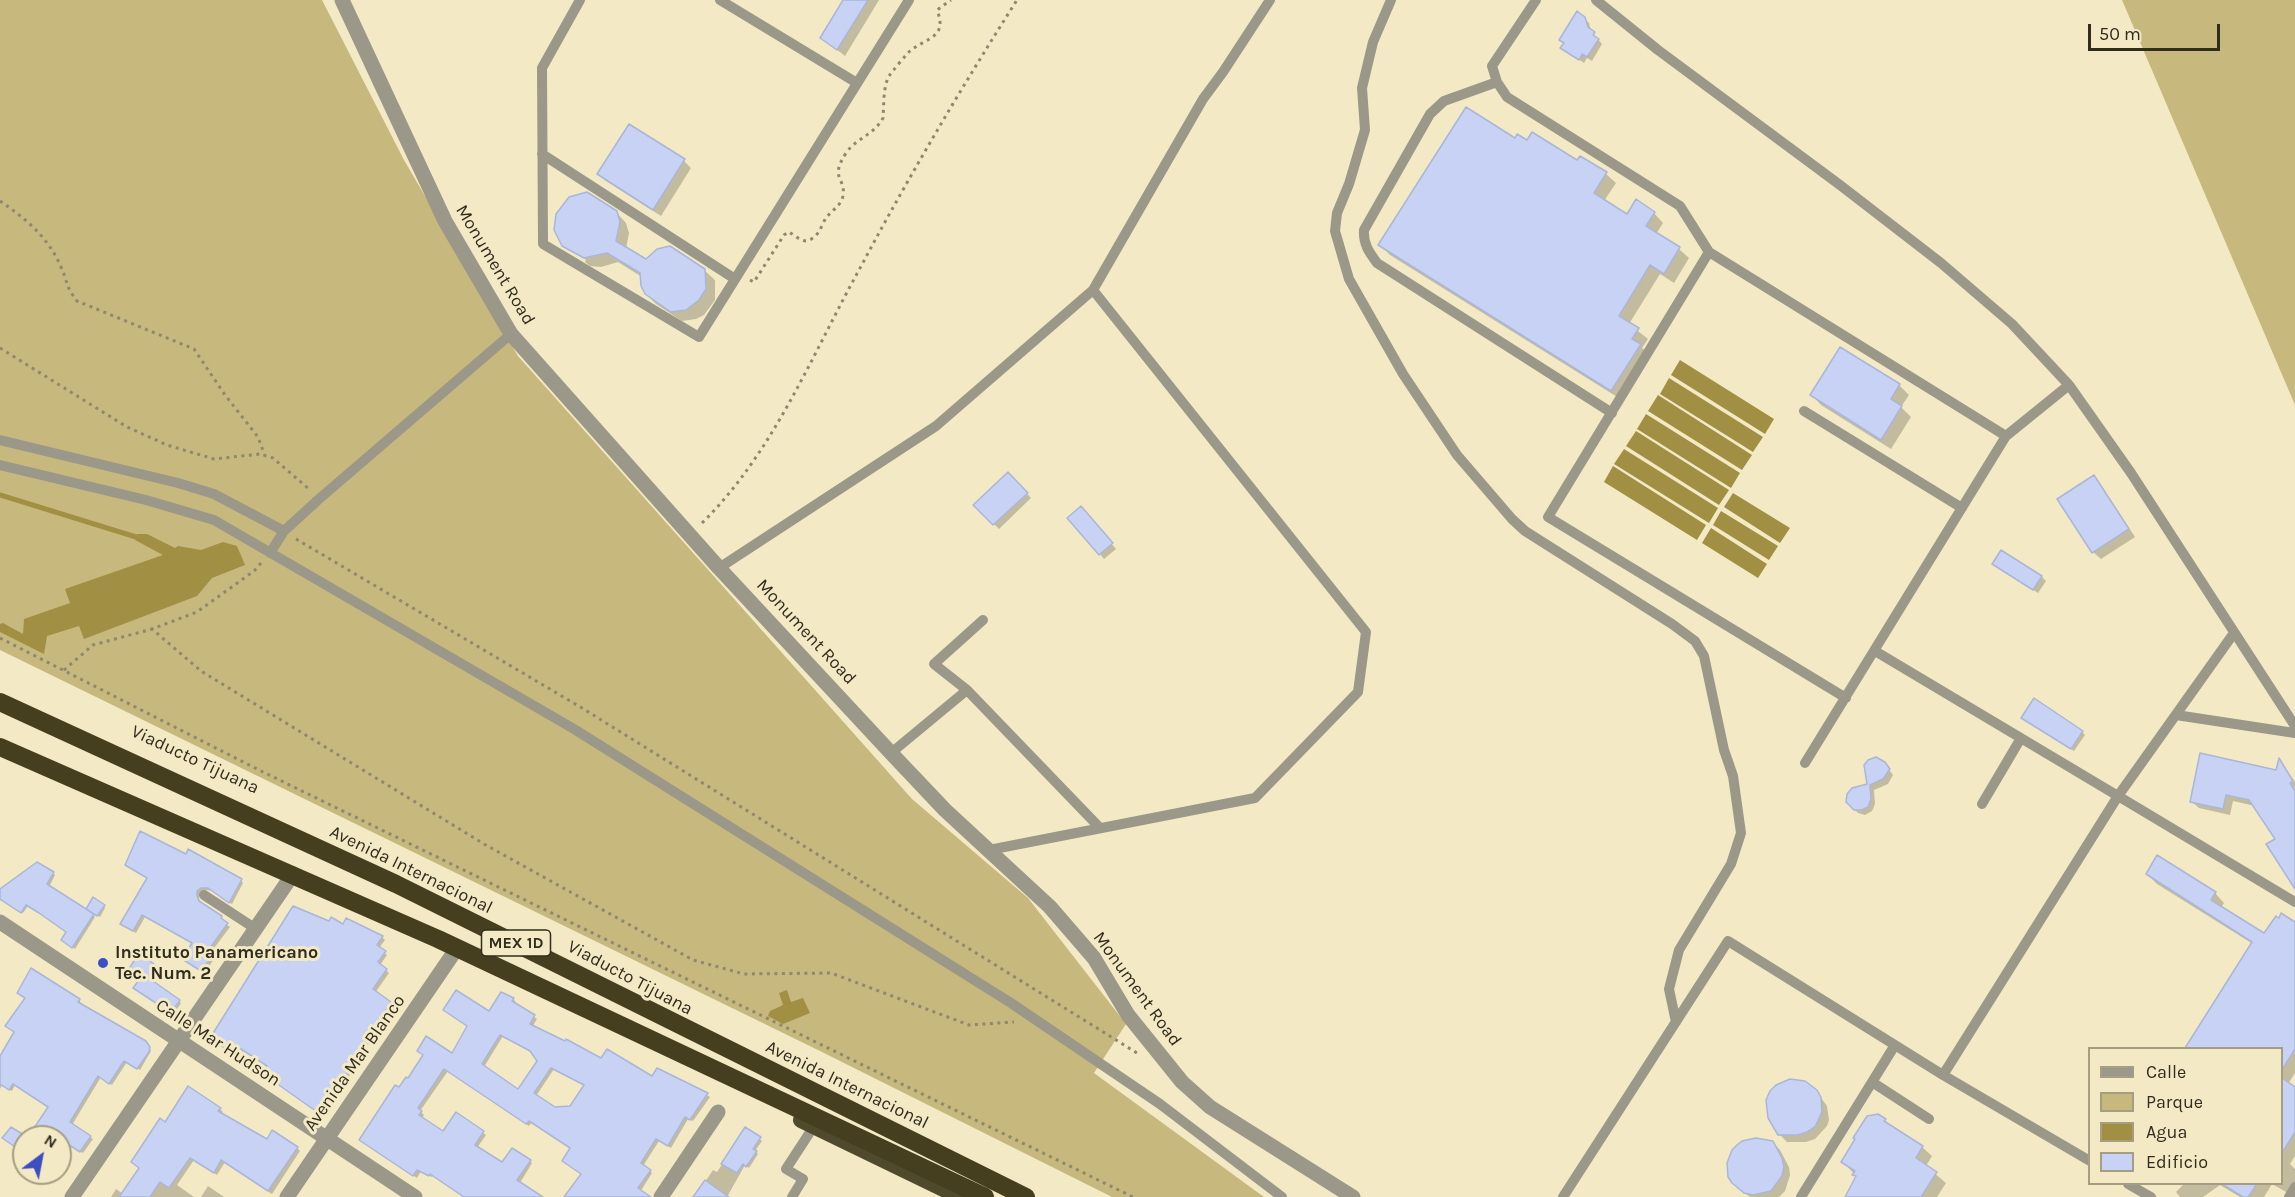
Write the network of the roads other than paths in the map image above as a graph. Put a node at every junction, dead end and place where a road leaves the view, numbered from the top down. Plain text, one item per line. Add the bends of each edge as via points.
1 (342, 0) edge
2 (580, 0) edge
3 (720, 0) edge
4 (909, 0) edge
5 (1270, 0) edge
6 (1391, 0) edge
7 (1536, 0) edge
8 (1596, 0) edge
9 (1497, 82) junction
10 (857, 83) junction
11 (542, 154) junction
12 (1709, 252) junction
13 (737, 276) junction
14 (1094, 290) junction
15 (511, 334) junction
16 (2068, 385) junction
17 (1804, 411) dead end
18 (1611, 413) junction
19 (2006, 436) junction
20 (0, 440) edge
21 (0, 465) edge
22 (1962, 508) junction
23 (284, 531) junction
24 (270, 553) junction
25 (719, 568) junction
26 (983, 620) dead end
27 (2234, 633) junction
28 (1875, 651) junction
29 (967, 690) junction
30 (0, 694) edge
31 (1846, 698) junction
32 (0, 702) edge
33 (2176, 715) junction
34 (2295, 726) edge
35 (2295, 733) edge
36 (2021, 738) junction
37 (0, 742) edge
38 (0, 747) edge
39 (891, 753) junction
40 (1805, 763) dead end
41 (2118, 796) junction
42 (1982, 804) dead end
43 (1100, 828) junction
44 (988, 850) junction
45 (293, 874) junction
46 (204, 895) dead end
47 (2295, 902) edge
48 (0, 922) edge
49 (256, 929) junction
50 (455, 951) junction
51 (1676, 1022) junction
52 (180, 1041) junction
53 (1895, 1045) junction
54 (1943, 1075) junction
55 (1872, 1082) junction
56 (718, 1112) dead end
57 (1929, 1119) dead end
58 (814, 1126) junction
59 (326, 1138) junction
60 (2088, 1160) edge
61 (2130, 1185) edge
62 (2295, 1187) edge
63 (72, 1197) edge
64 (286, 1197) edge
65 (415, 1197) edge
66 (661, 1197) edge
67 (792, 1197) edge
68 (960, 1197) edge
69 (985, 1197) edge
70 (1010, 1197) edge
71 (1026, 1197) edge
72 (1282, 1197) edge
73 (1353, 1197) edge
74 (1563, 1197) edge
75 (1801, 1197) edge
76 (2151, 1197) edge
77 (2289, 1197) edge

1 - 15 street, Monument Road via 445,221
2 - 11 lane via 542,68
3 - 10 lane
4 - 10 lane
5 - 14 lane via 1203,99
6 - 51 lane via 1372,42 1362,87 1365,130 1337,213 1335,231 1349,279 1403,374 1457,455 1512,519 1672,624 1695,641 1704,656 1733,776 1742,833 1731,864 1679,950 1669,989
7 - 9 lane via 1492,66
8 - 16 lane via 1941,263 2012,324
9 - 12 lane via 1507,97 1680,206
9 - 18 lane via 1444,101 1430,114 1364,230 1363,240 1377,263
10 - 13 lane
11 - 13 lane
11 - 13 lane via 543,244 699,337
12 - 18 lane
12 - 19 lane
14 - 25 lane via 936,426
14 - 43 lane via 1366,632 1358,692 1255,798
15 - 23 lane
15 - 25 street, Monument Road
16 - 19 lane
16 - 27 lane via 2131,472
17 - 22 lane
18 - 31 lane via 1548,517
19 - 22 lane
20 - 23 lane via 213,494
21 - 24 lane via 214,520
22 - 28 lane
23 - 24 lane
24 - 72 lane via 574,729 1037,1020 1160,1104
25 - 39 street, Monument Road
26 - 29 lane via 934,664
27 - 33 lane
27 - 34 lane
28 - 31 lane
28 - 36 lane
29 - 39 lane
29 - 43 lane
30 - 70 highway, Viaducto Tijuana via 453,906 870,1131
31 - 40 lane
32 - 71 highway, Avenida Internacional / MEX 1D via 396,884
33 - 35 lane
33 - 41 lane
36 - 41 lane
36 - 42 lane
37 - 45 highway, MEX 1D
38 - 69 highway via 438,939
39 - 44 street, Monument Road
41 - 47 lane
41 - 54 lane
43 - 44 lane
44 - 73 street, Monument Road via 1050,907 1094,958 1128,1015 1182,1082 1210,1107
45 - 49 street
45 - 50 highway, MEX 1D
46 - 49 lane
48 - 52 street, Calle Mar Hudson
49 - 52 street
50 - 58 highway, MEX 1D
50 - 59 street, Avenida Mar Blanco
51 - 53 lane via 1728,941
51 - 74 lane
52 - 59 street, Calle Mar Hudson
52 - 63 street
53 - 54 lane
53 - 55 lane
54 - 60 lane
55 - 57 lane
55 - 75 lane
56 - 66 street
58 - 67 lane via 786,1169 803,1179
58 - 68 highway, MEX 1D
59 - 64 street, Avenida Mar Blanco
59 - 65 street, Calle Mar Hudson
61 - 76 lane
62 - 77 lane

